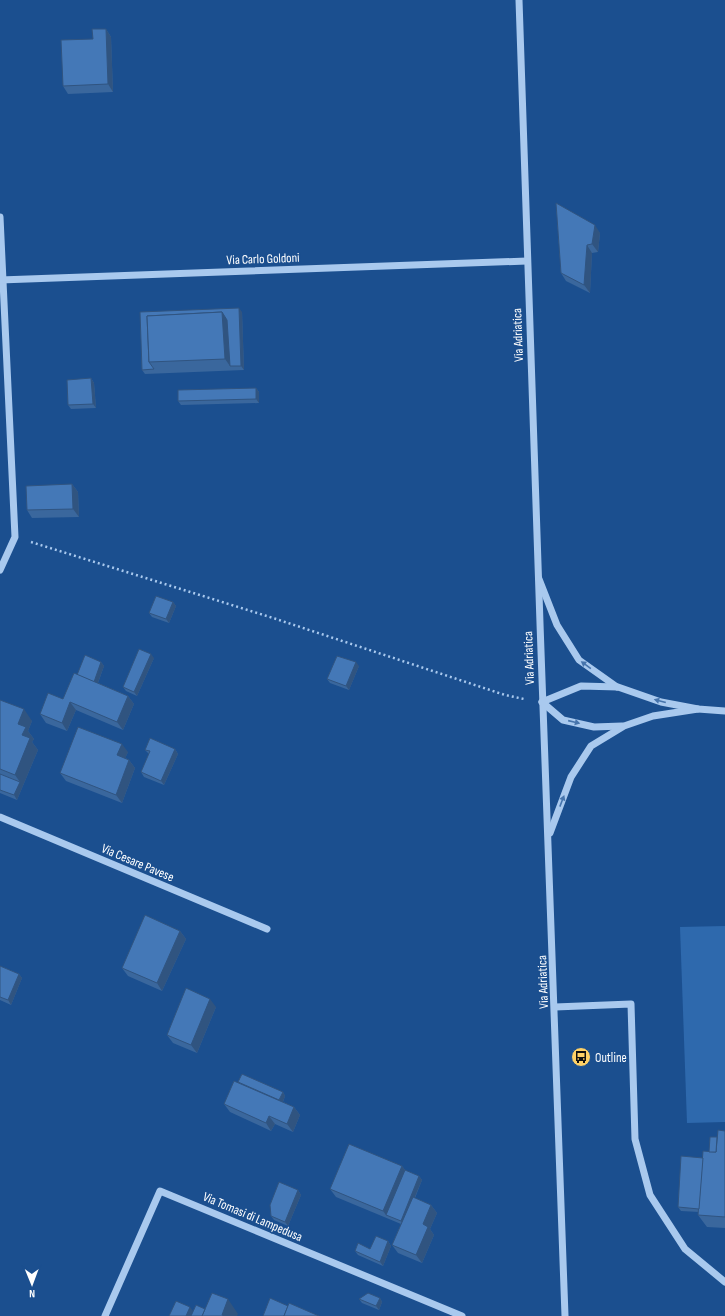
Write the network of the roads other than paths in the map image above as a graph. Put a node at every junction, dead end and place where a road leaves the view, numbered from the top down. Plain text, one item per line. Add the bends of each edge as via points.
1 (519, 0) edge
2 (0, 216) edge
3 (527, 261) junction
4 (2, 280) edge
5 (0, 570) edge
6 (537, 574) junction
7 (618, 688) junction
8 (542, 702) junction
9 (698, 709) junction
10 (725, 711) edge
11 (624, 726) junction
12 (0, 817) edge
13 (548, 837) junction
14 (267, 929) dead end
15 (555, 1007) junction
16 (725, 1282) edge
17 (105, 1316) edge
18 (462, 1316) edge
19 (565, 1316) edge

1 - 3 street, Via Adriatica
2 - 4 street
3 - 4 street, Via Carlo Goldoni
3 - 6 street, Via Adriatica
4 - 5 street via 15,537
7 -> 6 street via 579,660 558,625
6 - 8 street, Via Adriatica
7 - 8 street via 581,686
9 -> 7 street via 661,702
8 -> 11 street via 563,720 594,727
8 - 13 street, Via Adriatica
9 - 10 street
9 - 11 street via 653,716
13 -> 11 street via 571,776 591,746
12 - 14 street, Via Cesare Pavese
13 - 15 street, Via Adriatica
15 - 16 street via 631,1004 635,1139 650,1195 685,1249
15 - 19 street, Via Adriatica
17 - 18 street, Via Tomasi di Lampedusa via 160,1191

